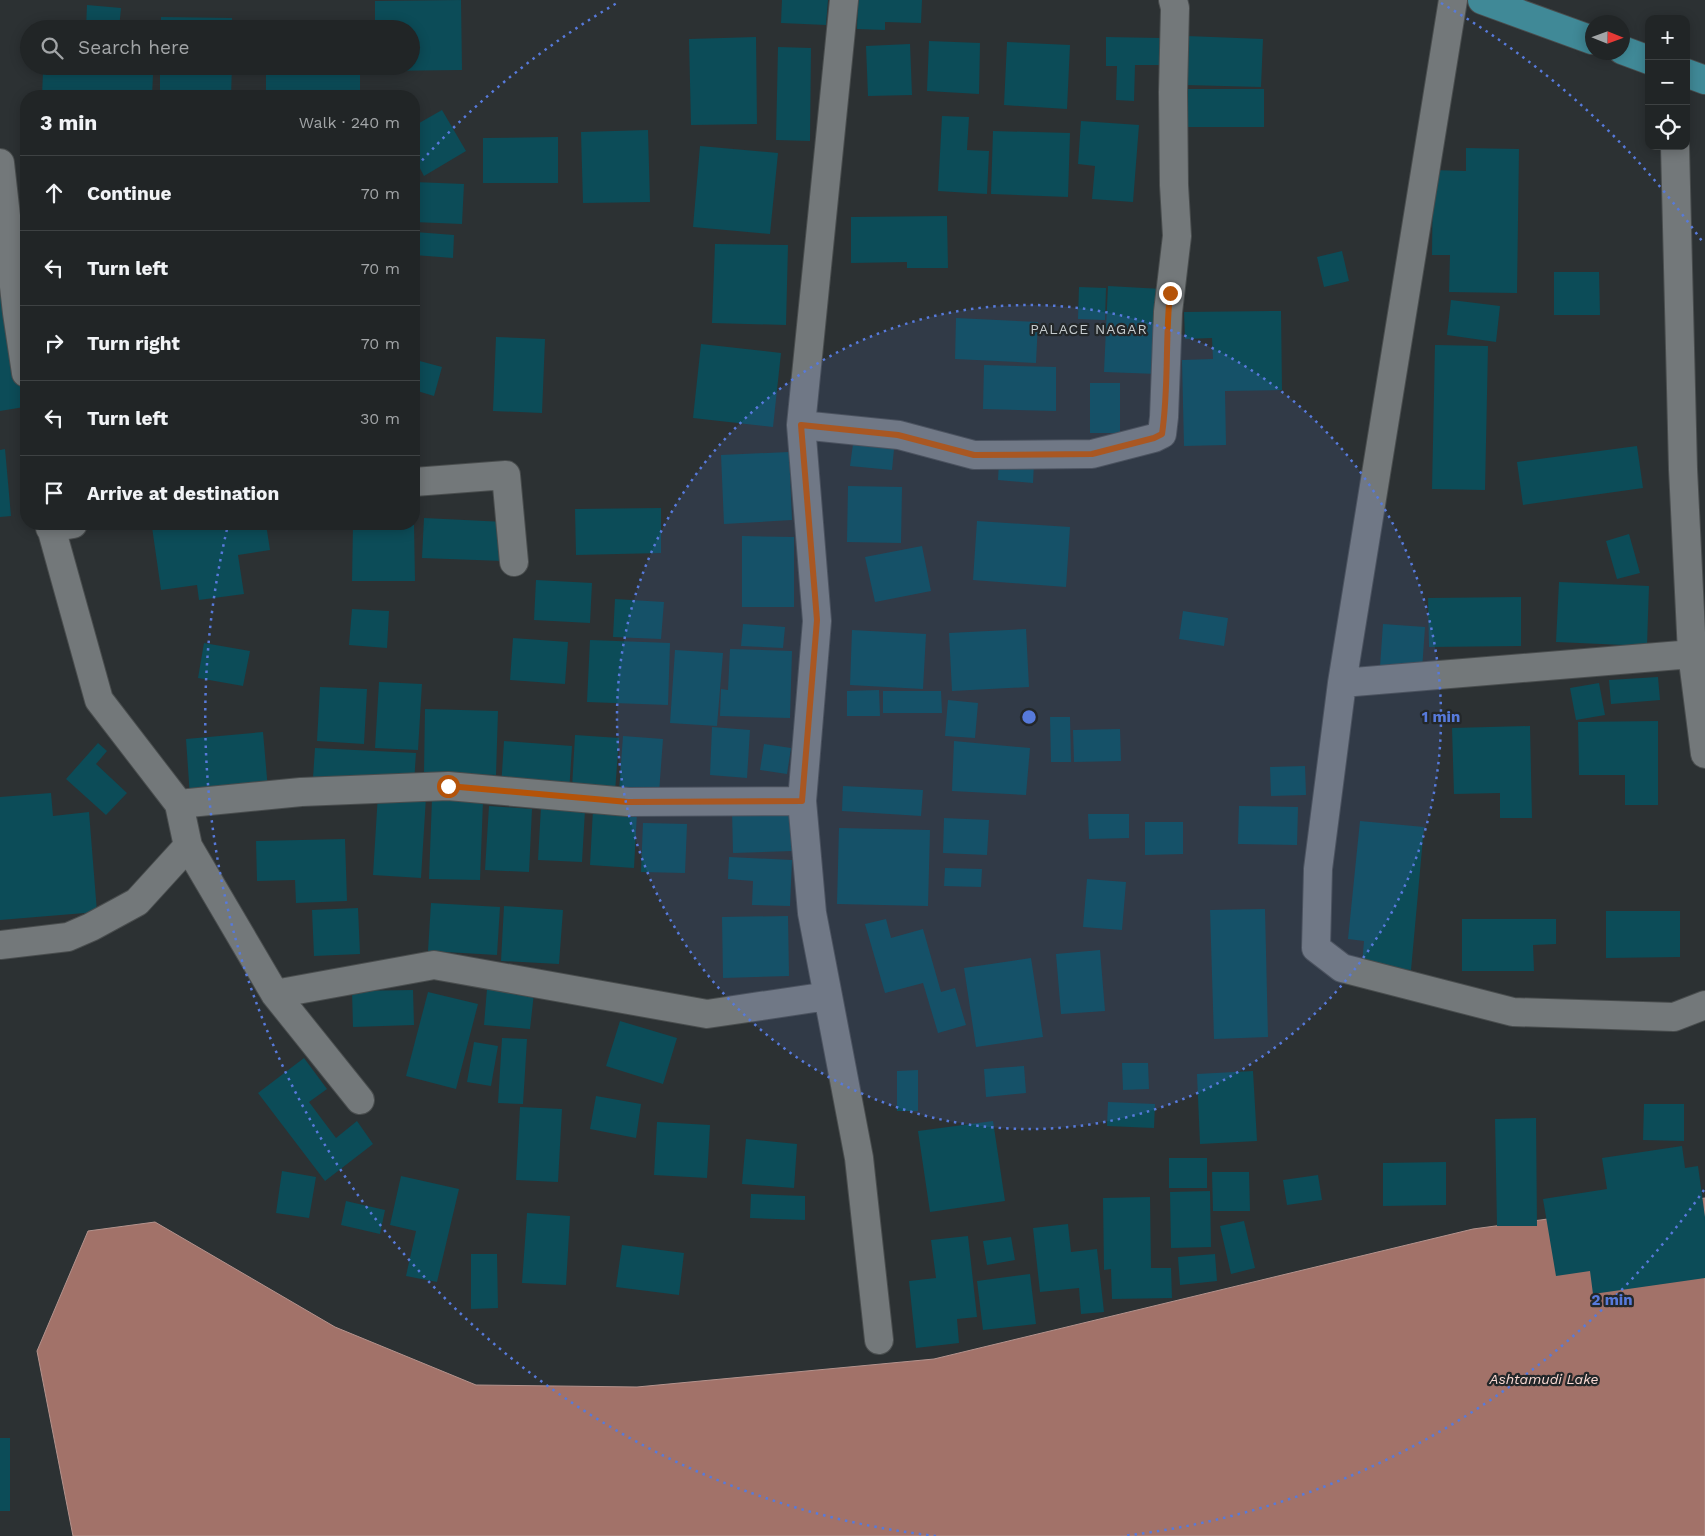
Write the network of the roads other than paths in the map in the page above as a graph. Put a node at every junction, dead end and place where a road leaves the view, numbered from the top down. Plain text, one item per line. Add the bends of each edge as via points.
1 (844, 0) edge
2 (1173, 0) edge
3 (1453, 0) edge
4 (1482, 0) edge
5 (1585, 37) edge
6 (1630, 53) edge
7 (1645, 59) edge
8 (1690, 74) edge
9 (1705, 80) edge
10 (1674, 150) edge
11 (0, 163) edge
12 (20, 333) edge
13 (801, 425) junction
14 (420, 482) edge
15 (59, 530) edge
16 (514, 562) dead end
17 (1698, 653) edge
18 (1342, 683) junction
19 (1705, 754) edge
20 (802, 801) junction
21 (179, 804) junction
22 (188, 846) junction
23 (0, 945) edge
24 (275, 994) junction
25 (828, 996) junction
26 (1705, 1005) edge
27 (360, 1100) dead end
28 (879, 1340) dead end

1 - 13 street
2 - 13 street via 1176,8 1173,92 1177,236 1168,312 1162,434 1092,454 974,455 898,435
3 - 18 street
4 - 5 main road
6 - 7 main road
8 - 9 main road
10 - 17 street via 1683,469
11 - 12 street
13 - 20 street via 817,620
14 - 16 street via 506,475
15 - 21 street via 99,700
17 - 18 street
17 - 19 street
18 - 26 street via 1318,869 1316,948 1342,968 1513,1012 1674,1017
20 - 21 street via 628,802 448,786 301,792
20 - 25 street via 812,913
21 - 22 street
22 - 23 street via 137,902 90,927 68,937
22 - 24 street
24 - 25 street via 434,965 707,1014
24 - 27 street
25 - 28 street via 859,1158

